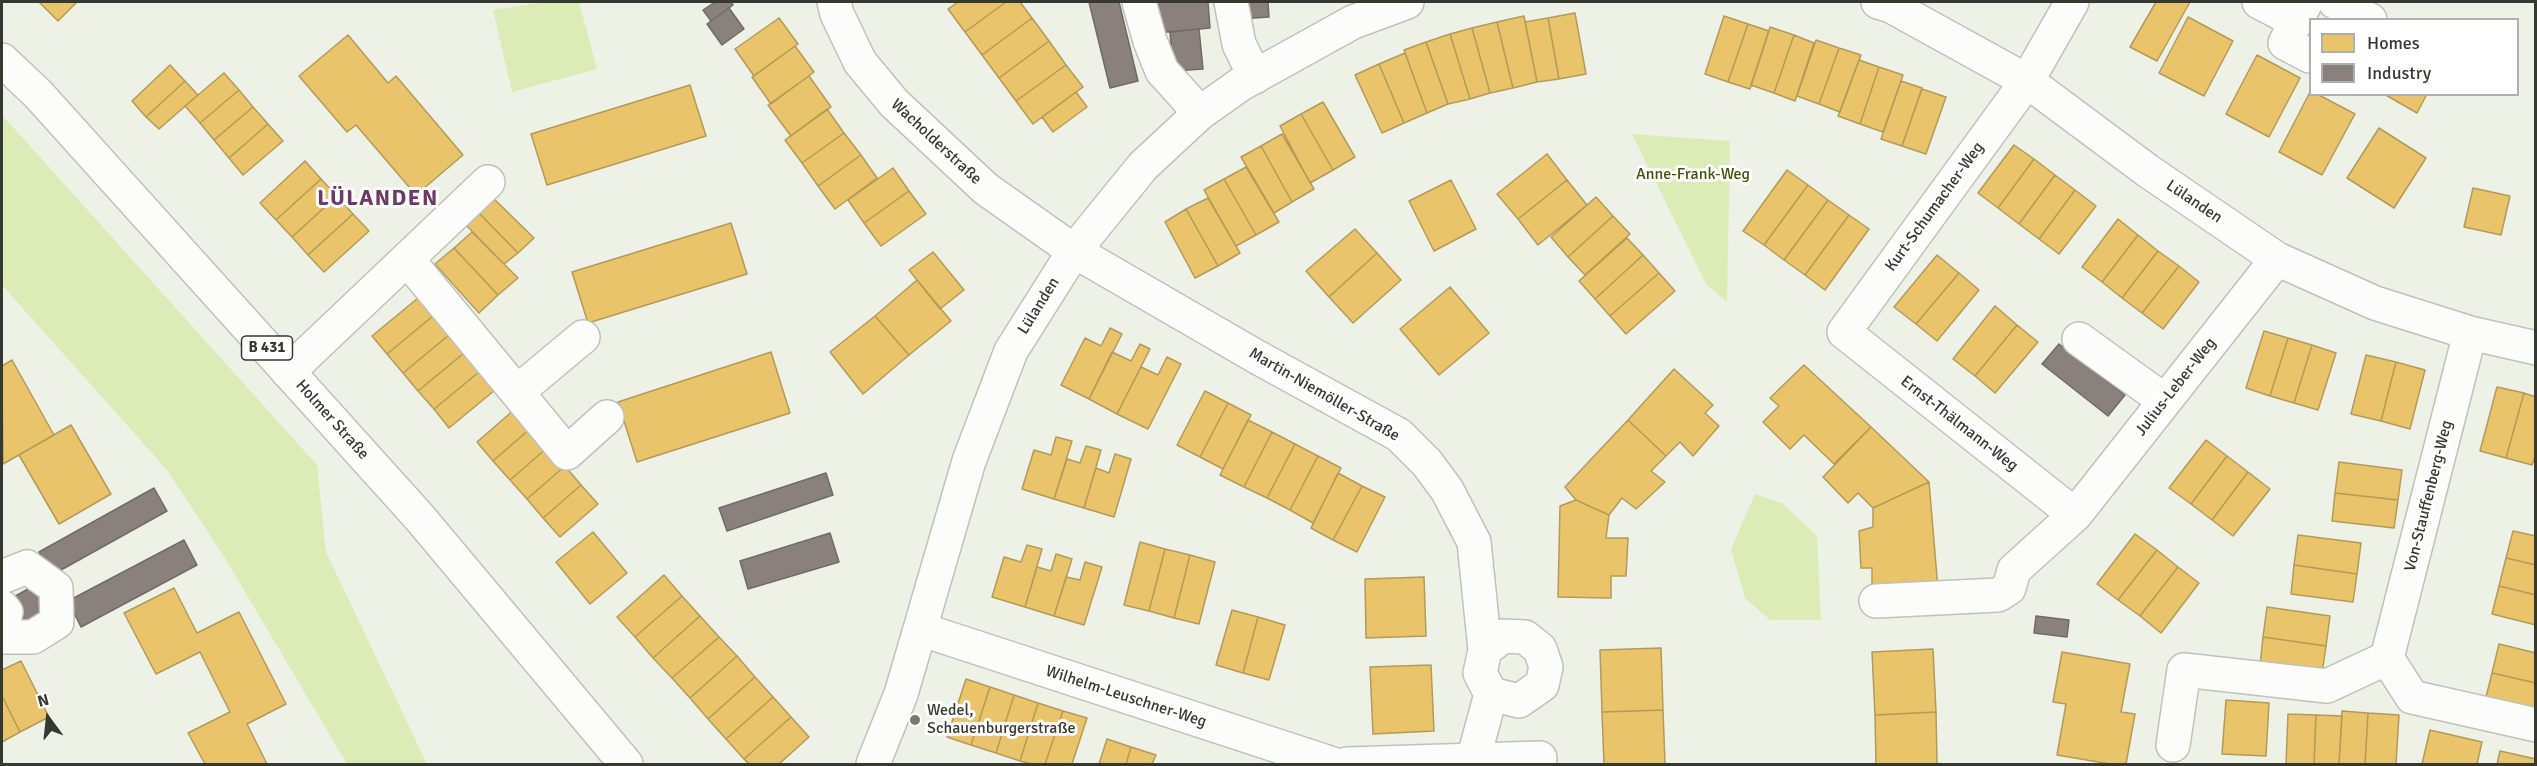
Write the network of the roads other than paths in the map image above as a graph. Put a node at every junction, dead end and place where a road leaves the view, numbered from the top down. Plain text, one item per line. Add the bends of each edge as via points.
1 (834, 2) edge
2 (1139, 2) edge
3 (1231, 2) edge
4 (1407, 2) edge
5 (1878, 2) edge
6 (2072, 2) edge
7 (2259, 2) edge
8 (2335, 2) edge
9 (2301, 11) edge
10 (2366, 18) edge
11 (2309, 55) edge
12 (2, 60) edge
13 (1255, 76) junction
14 (2026, 81) junction
15 (1200, 113) junction
16 (488, 182) dead end
17 (1074, 251) junction
18 (407, 259) junction
19 (2277, 259) junction
20 (1844, 332) joint
21 (2470, 333) junction
22 (583, 337) dead end
23 (2079, 339) dead end
24 (2535, 348) edge
25 (288, 372) junction
26 (517, 392) junction
27 (2165, 401) junction
28 (607, 417) dead end
29 (2075, 515) junction
30 (2, 577) edge
31 (1876, 601) dead end
32 (2, 607) edge
33 (920, 629) junction
34 (2, 630) edge
35 (2, 637) edge
36 (1485, 650) junction
37 (2387, 658) junction
38 (1491, 694) junction
39 (2535, 725) edge
40 (2173, 746) dead end
41 (1540, 758) dead end
42 (1473, 760) junction
43 (626, 765) edge
44 (873, 765) edge
45 (1333, 765) edge
46 (1347, 765) edge

1 - 17 street, Wacholderstraße via 860,62 894,103 986,189
2 - 15 street via 1162,71
3 - 13 street via 1239,44
4 - 13 street, Lülanden via 1353,22
5 - 14 street, Lülanden
6 - 14 street, Kurt-Schumacher-Weg
7 - 9 street
8 - 10 street
9 - 11 street via 2285,43
12 - 25 street, Holmer Straße / B 431 via 38,94
13 - 15 street, Lülanden
14 - 19 street, Lülanden
14 - 20 street, Kurt-Schumacher-Weg
15 - 17 street, Lülanden via 1143,166
16 - 18 street
17 - 33 street, Lülanden via 1011,351 969,462
17 - 36 street, Martin-Niemöller-Straße via 1399,435 1447,489 1474,542
18 - 25 street
18 - 26 street
19 - 21 street, Lülanden via 2375,303
19 - 27 street, Julius-Leber-Weg
20 - 29 street, Ernst-Thälmann-Weg
21 - 24 street, Lülanden
21 - 37 street, Von-Stauffenberg-Weg
22 - 26 street
23 - 27 street
25 - 43 street, Holmer Straße / B 431 via 420,518
26 - 28 street via 567,453
27 - 29 street, Julius-Leber-Weg
29 - 31 street, Julius-Leber-Weg via 2014,570 2009,588 1998,595
30 - 35 street via 27,567 56,588 57,622 33,637
32 - 34 street via 6,612
33 - 44 street, Lülanden via 901,694
33 - 45 street, Wilhelm-Leuschner-Weg
36 - 38 street, Martin-Niemöller-Straße via 1479,673
36 - 38 street via 1503,636 1525,638 1540,649 1546,667 1542,685 1519,701
37 - 39 street via 2412,697
37 - 40 street via 2327,687 2184,670
38 - 42 street
41 - 42 street
42 - 46 street

